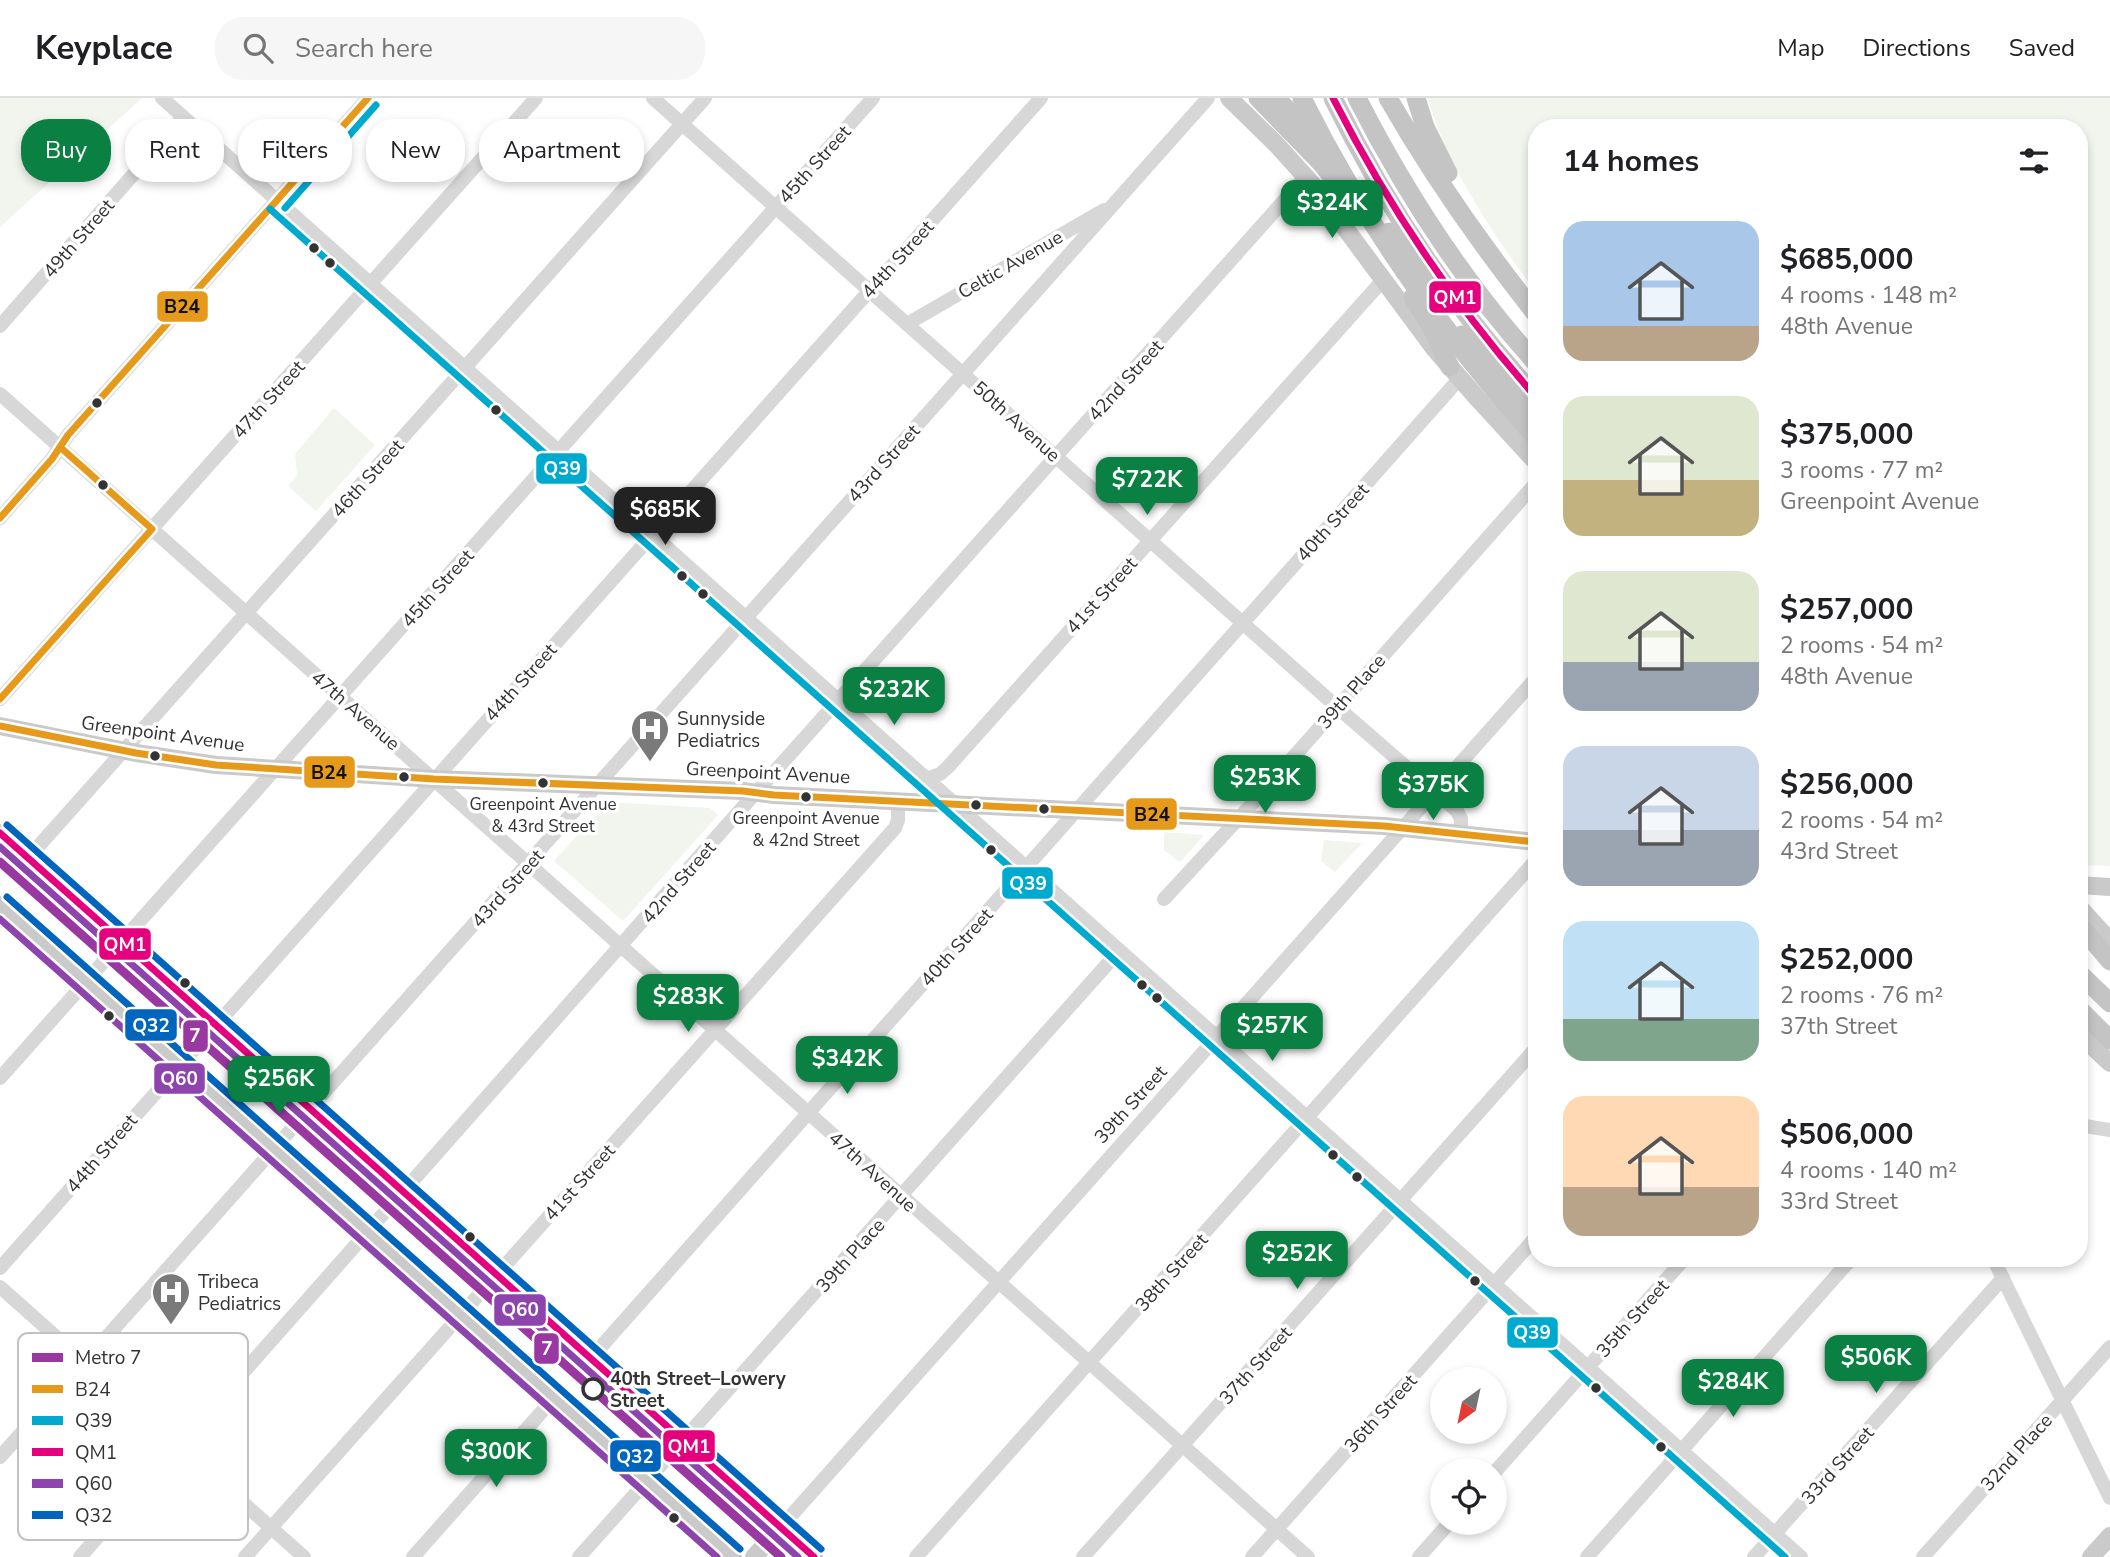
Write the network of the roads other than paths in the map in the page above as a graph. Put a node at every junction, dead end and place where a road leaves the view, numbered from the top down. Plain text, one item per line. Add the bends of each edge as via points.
1 (162, 98) edge
2 (368, 98) edge
3 (536, 98) edge
4 (653, 98) edge
5 (705, 98) edge
6 (873, 98) edge
7 (1041, 98) edge
8 (1208, 98) edge
9 (1229, 98) edge
10 (1258, 98) edge
11 (1276, 98) edge
12 (1287, 98) edge
13 (1302, 98) edge
14 (1333, 98) edge
15 (1357, 98) edge
16 (1378, 98) edge
17 (1388, 98) edge
18 (1416, 98) edge
19 (183, 118) junction
20 (1301, 122) junction
21 (682, 124) junction
22 (1306, 176) junction
23 (277, 201) junction
24 (1114, 204) junction
25 (776, 207) junction
26 (1055, 238) junction
27 (1071, 252) junction
28 (1383, 280) junction
29 (370, 284) junction
30 (1516, 288) junction
31 (870, 290) junction
32 (1528, 304) edge
33 (907, 324) junction
34 (0, 326) edge
35 (1528, 353) edge
36 (464, 368) junction
37 (1455, 372) junction
38 (963, 373) junction
39 (1528, 388) edge
40 (0, 394) edge
41 (1528, 418) edge
42 (1528, 418) edge
43 (60, 447) junction
44 (558, 452) junction
45 (1528, 453) edge
46 (1056, 456) junction
47 (1528, 492) edge
48 (0, 518) edge
49 (152, 529) junction
50 (652, 535) junction
51 (1150, 540) junction
52 (247, 613) junction
53 (745, 618) junction
54 (1243, 623) junction
55 (1528, 687) edge
56 (340, 696) junction
57 (0, 699) edge
58 (839, 702) junction
59 (1337, 707) junction
60 (0, 726) edge
61 (124, 751) junction
62 (276, 768) junction
63 (434, 779) junction
64 (926, 779) junction
65 (598, 784) junction
66 (757, 792) junction
67 (1435, 792) junction
68 (898, 801) junction
69 (955, 804) junction
70 (1076, 810) junction
71 (1237, 819) junction
72 (1404, 828) junction
73 (0, 833) edge
74 (1461, 834) junction
75 (1528, 841) edge
76 (28, 858) junction
77 (528, 864) junction
78 (1026, 868) junction
79 (1528, 869) edge
80 (2088, 886) edge
81 (2110, 887) edge
82 (1164, 899) dead end
83 (0, 905) edge
84 (2088, 917) edge
85 (2088, 935) edge
86 (121, 941) junction
87 (2110, 941) edge
88 (621, 946) junction
89 (1119, 951) junction
90 (2088, 951) edge
91 (2110, 961) edge
92 (2110, 972) edge
93 (85, 981) junction
94 (2088, 982) edge
95 (2110, 1003) edge
96 (216, 1024) junction
97 (2088, 1024) edge
98 (715, 1030) junction
99 (1217, 1038) junction
100 (2088, 1041) edge
101 (1528, 1057) edge
102 (2108, 1057) edge
103 (180, 1064) junction
104 (0, 1077) edge
105 (310, 1108) junction
106 (808, 1113) junction
107 (1307, 1117) junction
108 (2088, 1126) edge
109 (2109, 1129) edge
110 (274, 1148) junction
111 (404, 1191) junction
112 (902, 1196) junction
113 (1401, 1201) junction
114 (368, 1232) junction
115 (1528, 1246) edge
116 (1677, 1267) edge
117 (1844, 1267) edge
118 (1998, 1267) edge
119 (0, 1268) edge
120 (497, 1274) junction
121 (2003, 1278) junction
122 (999, 1283) junction
123 (1495, 1284) junction
124 (0, 1287) edge
125 (460, 1315) junction
126 (52, 1333) edge
127 (111, 1333) edge
128 (2110, 1347) edge
129 (591, 1358) junction
130 (1090, 1363) junction
131 (248, 1368) edge
132 (1588, 1368) junction
133 (554, 1398) junction
134 (2061, 1401) junction
135 (18, 1437) edge
136 (684, 1440) junction
137 (1183, 1446) junction
138 (1682, 1451) junction
139 (0, 1457) edge
140 (1507, 1458) edge
141 (647, 1480) junction
142 (2110, 1498) edge
143 (248, 1508) edge
144 (781, 1527) junction
145 (271, 1528) junction
146 (1276, 1529) junction
147 (1775, 1534) junction
148 (1438, 1535) edge
149 (2110, 1536) edge
150 (95, 1540) edge
151 (80, 1557) edge
152 (246, 1557) edge
153 (304, 1557) edge
154 (413, 1557) edge
155 (579, 1557) edge
156 (733, 1557) edge
157 (754, 1557) edge
158 (814, 1557) edge
159 (916, 1557) edge
160 (1083, 1557) edge
161 (1252, 1557) edge
162 (1308, 1557) edge
163 (1419, 1557) edge
164 (1587, 1557) edge
165 (1754, 1557) edge
166 (1801, 1557) edge
167 (1923, 1557) edge
168 (2091, 1557) edge

1 - 19 street
2 - 23 street
3 - 29 street, 47th Street
4 - 21 street, 50th Avenue
5 - 21 street, 46th Street
6 - 25 street, 45th Street
7 - 31 street, 44th Street
8 - 24 street, 43rd Street
9 - 22 main road
10 - 37 highway via 1349,197 1432,327
11 - 20 highway
12 - 20 highway
13 - 42 highway, bridge via 1392,255 1446,330
14 - 39 highway via 1365,161 1427,260
15 - 35 highway via 1447,251
16 - 30 highway via 1475,247
17 - 30 highway
18 - 30 highway via 1445,167
19 - 23 street
19 - 34 street, 49th Street
20 - 41 highway via 1360,193
21 - 25 street, 50th Avenue
21 - 36 street, 46th Street
22 - 28 main road
22 - 46 street, 42nd Street
23 - 29 street
23 - 43 street
24 - 26 street, Celtic Avenue
24 - 27 street, 43rd Street
25 - 31 street, 50th Avenue
25 - 44 street, 45th Street
26 - 27 street
26 - 33 street, Celtic Avenue
27 - 38 street, 43rd Street
28 - 37 main road
28 - 51 street, 41st Street
29 - 36 street
29 - 49 street, 47th Street
30 - 32 highway
31 - 33 street, 50th Avenue
31 - 50 street, 44th Street
33 - 38 street, 50th Avenue
36 - 44 street
36 - 52 street, 46th Street
37 - 45 main road
37 - 54 street, 40th Street
38 - 46 street, 50th Avenue
38 - 53 street, 43rd Street
40 - 43 street, 47th Avenue
43 - 48 street
43 - 49 street, 47th Avenue
44 - 50 street
44 - 56 street, 45th Street
46 - 51 street, 50th Avenue
46 - 58 street, 42nd Street
47 - 59 street, 39th Place
49 - 52 street, 47th Avenue
49 - 57 street, 47th Street
50 - 53 street
50 - 63 street, 44th Street
51 - 54 street, 50th Avenue
51 - 64 street, 41st Street via 948,768
52 - 56 street, 47th Avenue
52 - 61 street, 46th Street
53 - 58 street
53 - 65 street, 43rd Street
54 - 59 street, 50th Avenue
54 - 70 street, 40th Street
55 - 67 street, 39th Street
56 - 62 street, 45th Street
56 - 63 street, 47th Avenue
58 - 64 street
58 - 66 street, 42nd Street
59 - 67 street, 50th Avenue
59 - 71 street, 39th Place
60 - 61 main road, Greenpoint Avenue
61 - 62 main road, Greenpoint Avenue via 199,763
61 - 76 street, 46th Street
62 - 63 main road, Greenpoint Avenue
62 - 86 street, 45th Street
63 - 65 main road, Greenpoint Avenue
63 - 77 street, 47th Avenue
63 - 96 street, 44th Street
64 - 69 street
65 - 66 main road, Greenpoint Avenue
65 - 77 street, 43rd Street
66 - 68 main road, Greenpoint Avenue
66 - 88 street, 42nd Street
67 - 72 street, 39th Street
67 - 74 street, 50th Avenue via 1459,813
68 - 69 main road, Greenpoint Avenue
68 - 98 street, 41st Street via 895,828
69 - 70 main road, Greenpoint Avenue
69 - 78 street
70 - 71 main road, Greenpoint Avenue
70 - 78 street, 40th Street
71 - 72 main road, Greenpoint Avenue
71 - 82 street, 39th Place
72 - 74 main road, Greenpoint Avenue
72 - 99 street, 39th Street
73 - 76 main road
74 - 75 main road, Greenpoint Avenue
76 - 86 main road
77 - 88 street, 47th Avenue
77 - 105 street, 43rd Street
78 - 89 street
78 - 106 street, 40th Street
79 - 107 street, 38th Street
80 - 81 main road
83 - 93 main road
84 - 87 main road
85 - 91 highway
86 - 93 street, 45th Street
86 - 96 main road
88 - 98 street, 47th Avenue
88 - 111 street, 42nd Street
89 - 99 street
89 - 112 street, 39th Place
90 - 92 highway
93 - 103 main road
93 - 104 street, 45th Street
94 - 95 highway
96 - 103 street, 44th Street
96 - 105 main road
97 - 102 highway
98 - 106 street, 47th Avenue
98 - 120 street, 41st Street
99 - 107 street
99 - 122 street, 39th Street
100 - 102 main road
101 - 113 street, 37th Street
103 - 110 main road
103 - 119 street, 44th Street
105 - 110 street, 43rd Street
105 - 111 main road
106 - 112 street, 47th Avenue
106 - 129 street, 40th Street
107 - 113 street
107 - 130 street, 38th Street
108 - 109 street
110 - 114 main road
110 - 127 street, 43rd Street
111 - 114 street, 42nd Street
111 - 120 main road
112 - 122 street, 47th Avenue
112 - 136 street, 39th Place
113 - 123 street
113 - 137 street, 37th Street
114 - 125 main road
114 - 131 street, 42nd Street
115 - 123 street, 36th Street
116 - 132 street, 35th Street
117 - 138 street
118 - 121 street
120 - 125 street, 41st Street
120 - 129 main road
121 - 134 street
121 - 147 street, 33rd Street
122 - 130 street, 47th Avenue
122 - 144 street, 39th Street
123 - 132 street
123 - 146 street, 36th Street
124 - 126 street
125 - 133 main road
125 - 145 street, 41st Street
128 - 134 street, 32nd Place
129 - 136 main road
130 - 137 street, 47th Avenue
130 - 159 street, 38th Street
132 - 138 street
132 - 140 street, 35th Street
133 - 141 main road
133 - 154 street
134 - 142 street
134 - 167 street, 32nd Place
135 - 139 street, 43rd Street
136 - 141 street, 39th Place
136 - 144 main road
137 - 146 street, 47th Avenue
137 - 160 street, 37th Street
138 - 147 street
138 - 164 street
141 - 155 street, 39th Place
141 - 156 main road
143 - 145 street
144 - 157 main road, 39th Street
144 - 158 main road
145 - 152 street, 41st Street
145 - 153 street
146 - 161 street, 36th Street
146 - 162 street, 47th Avenue
147 - 165 street, 33rd Street
147 - 166 street
148 - 163 street
149 - 168 main road
150 - 151 street, 42nd Street

